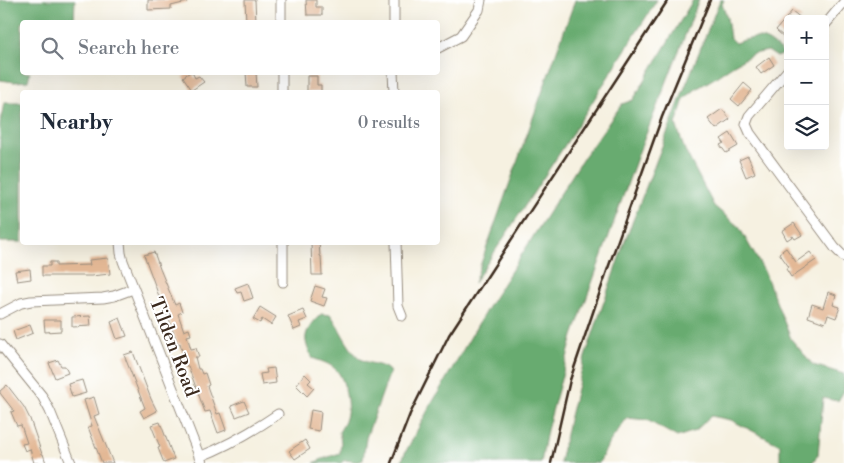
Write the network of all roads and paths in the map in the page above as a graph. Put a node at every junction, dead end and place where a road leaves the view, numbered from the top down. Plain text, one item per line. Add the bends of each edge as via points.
1 (281, 0) edge
2 (394, 0) edge
3 (481, 0) edge
4 (844, 2) edge
5 (281, 20) edge
6 (394, 20) edge
7 (829, 20) edge
8 (440, 47) edge
9 (282, 75) edge
10 (393, 75) edge
11 (784, 75) edge
12 (282, 90) edge
13 (394, 90) edge
14 (120, 245) edge
15 (283, 245) edge
16 (396, 245) edge
17 (844, 257) edge
18 (283, 282) dead end
19 (133, 289) junction
20 (0, 314) edge
21 (402, 316) dead end
22 (0, 344) edge
23 (278, 414) dead end
24 (200, 460) edge
25 (71, 463) edge

1 - 5 street
2 - 6 street
3 - 8 street via 479,10 460,36
4 - 7 street
9 - 12 street
10 - 13 street
11 - 17 street via 749,116 746,124
14 - 19 street, Tilden Road
15 - 18 street
16 - 21 street via 398,306
19 - 20 street via 103,298 31,301
19 - 24 street, Tilden Road
22 - 25 street via 42,396
23 - 24 street

